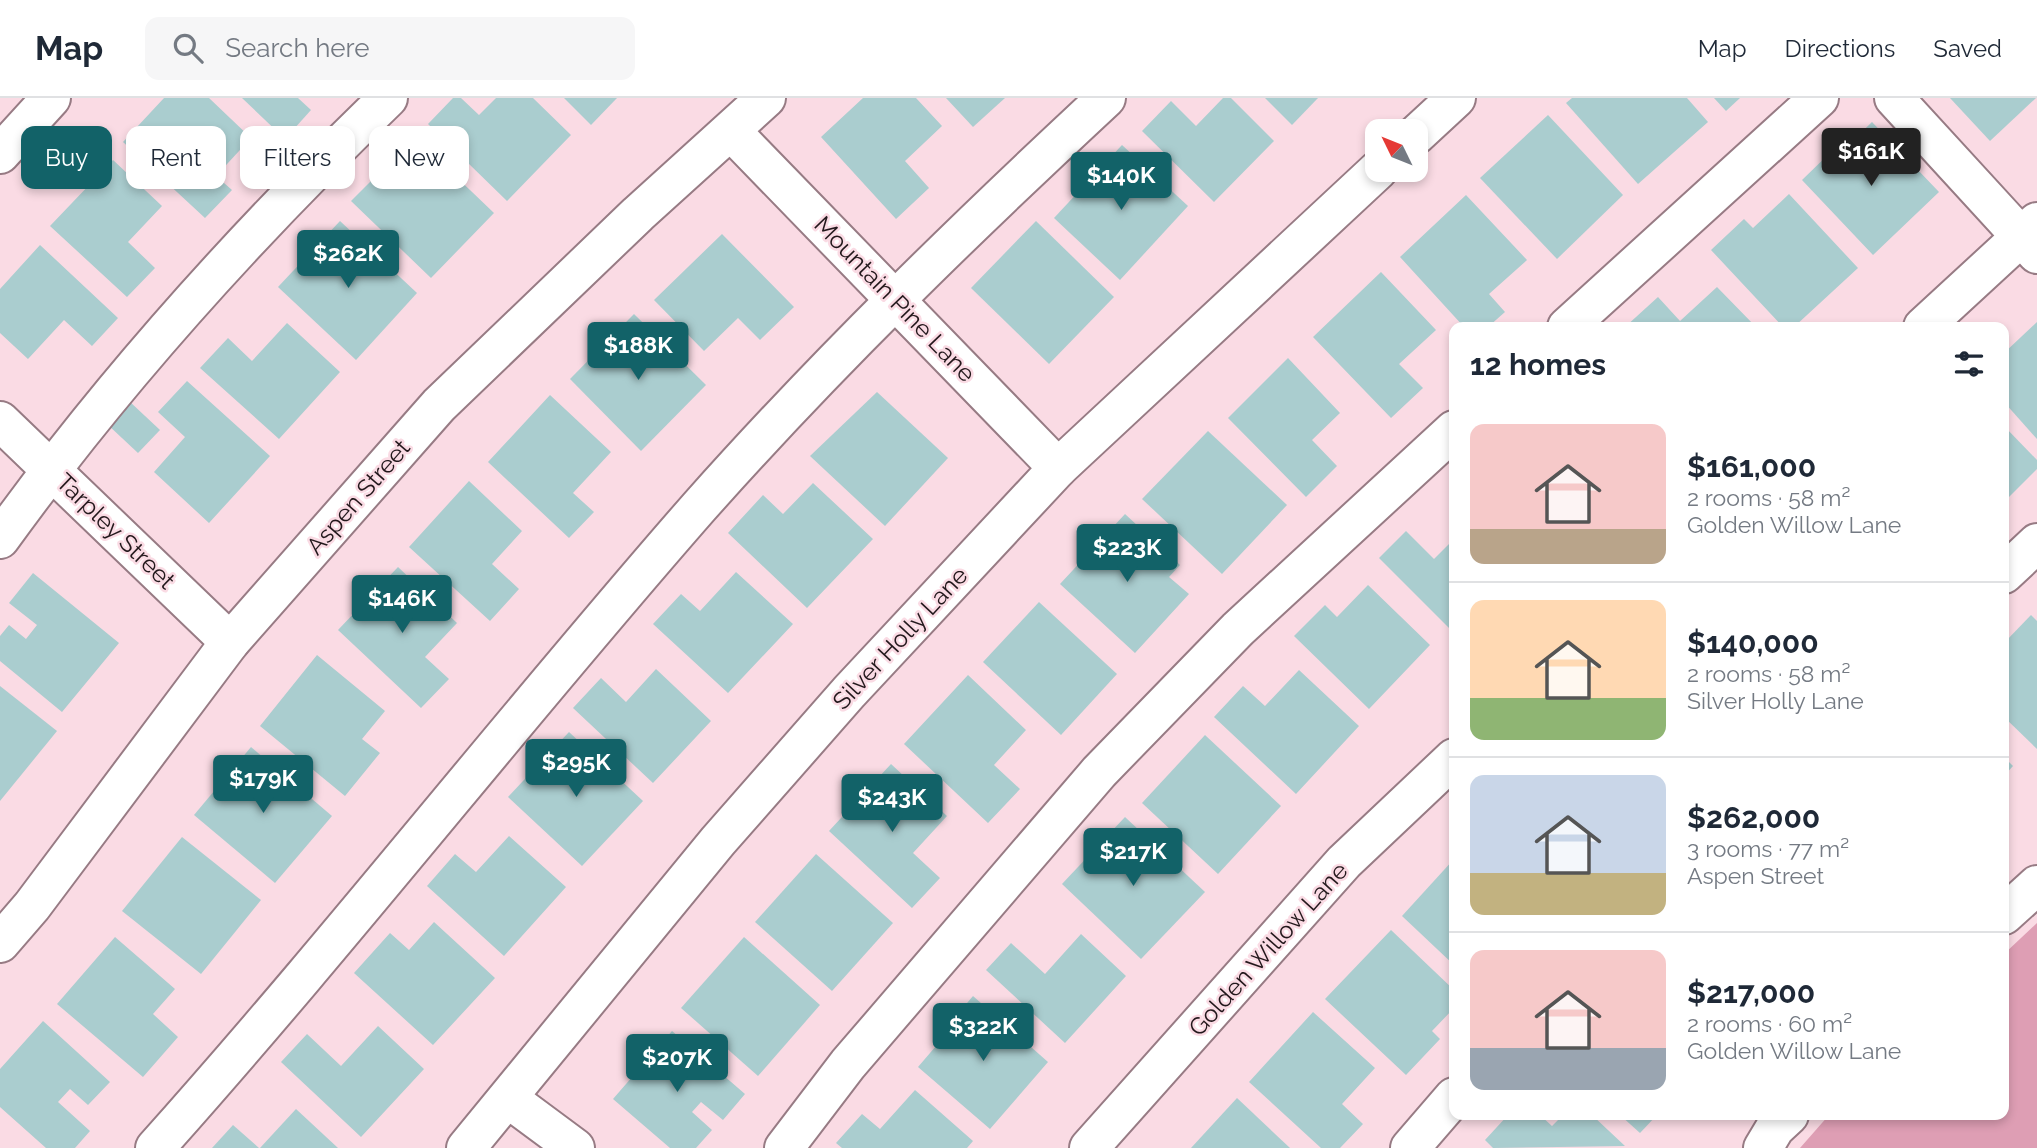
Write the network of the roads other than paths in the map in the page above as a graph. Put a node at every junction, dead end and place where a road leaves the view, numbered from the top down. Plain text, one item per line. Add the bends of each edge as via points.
1 (51, 98) edge
2 (388, 98) edge
3 (765, 98) edge
4 (1106, 98) edge
5 (1456, 98) edge
6 (1819, 98) edge
7 (1894, 98) edge
8 (1428, 124) edge
9 (731, 131) junction
10 (0, 154) edge
11 (1365, 182) edge
12 (2032, 238) edge
13 (894, 298) junction
14 (1573, 322) edge
15 (1929, 322) edge
16 (0, 421) edge
17 (1449, 435) edge
18 (1058, 467) junction
19 (51, 468) junction
20 (0, 539) edge
21 (2037, 543) edge
22 (2009, 569) edge
23 (230, 642) junction
24 (1449, 763) edge
25 (2037, 885) edge
26 (2009, 910) edge
27 (0, 943) edge
28 (509, 1099) junction
29 (1449, 1103) edge
30 (1784, 1120) edge
31 (155, 1148) edge
32 (466, 1148) edge
33 (575, 1148) edge
34 (784, 1148) edge
35 (1089, 1148) edge
36 (1410, 1148) edge
37 (1763, 1148) edge

1 - 10 street
2 - 19 street via 300,183
3 - 9 street, Aspen Street
4 - 13 street
5 - 8 street
6 - 14 street
7 - 12 street
9 - 13 street, Mountain Pine Lane
9 - 23 street, Aspen Street via 439,405
11 - 18 street, Silver Holly Lane
12 - 15 street
13 - 18 street, Mountain Pine Lane
13 - 31 street via 701,505
16 - 19 street, Tarpley Street
17 - 34 street via 1238,629 1099,772 848,1064
18 - 28 street, Silver Holly Lane via 718,841
19 - 20 street
19 - 23 street, Tarpley Street
21 - 22 street
23 - 27 street, Aspen Street
24 - 35 street, Golden Willow Lane via 1344,862
25 - 26 street
28 - 32 street, Silver Holly Lane
28 - 33 street
29 - 36 street
30 - 37 street

